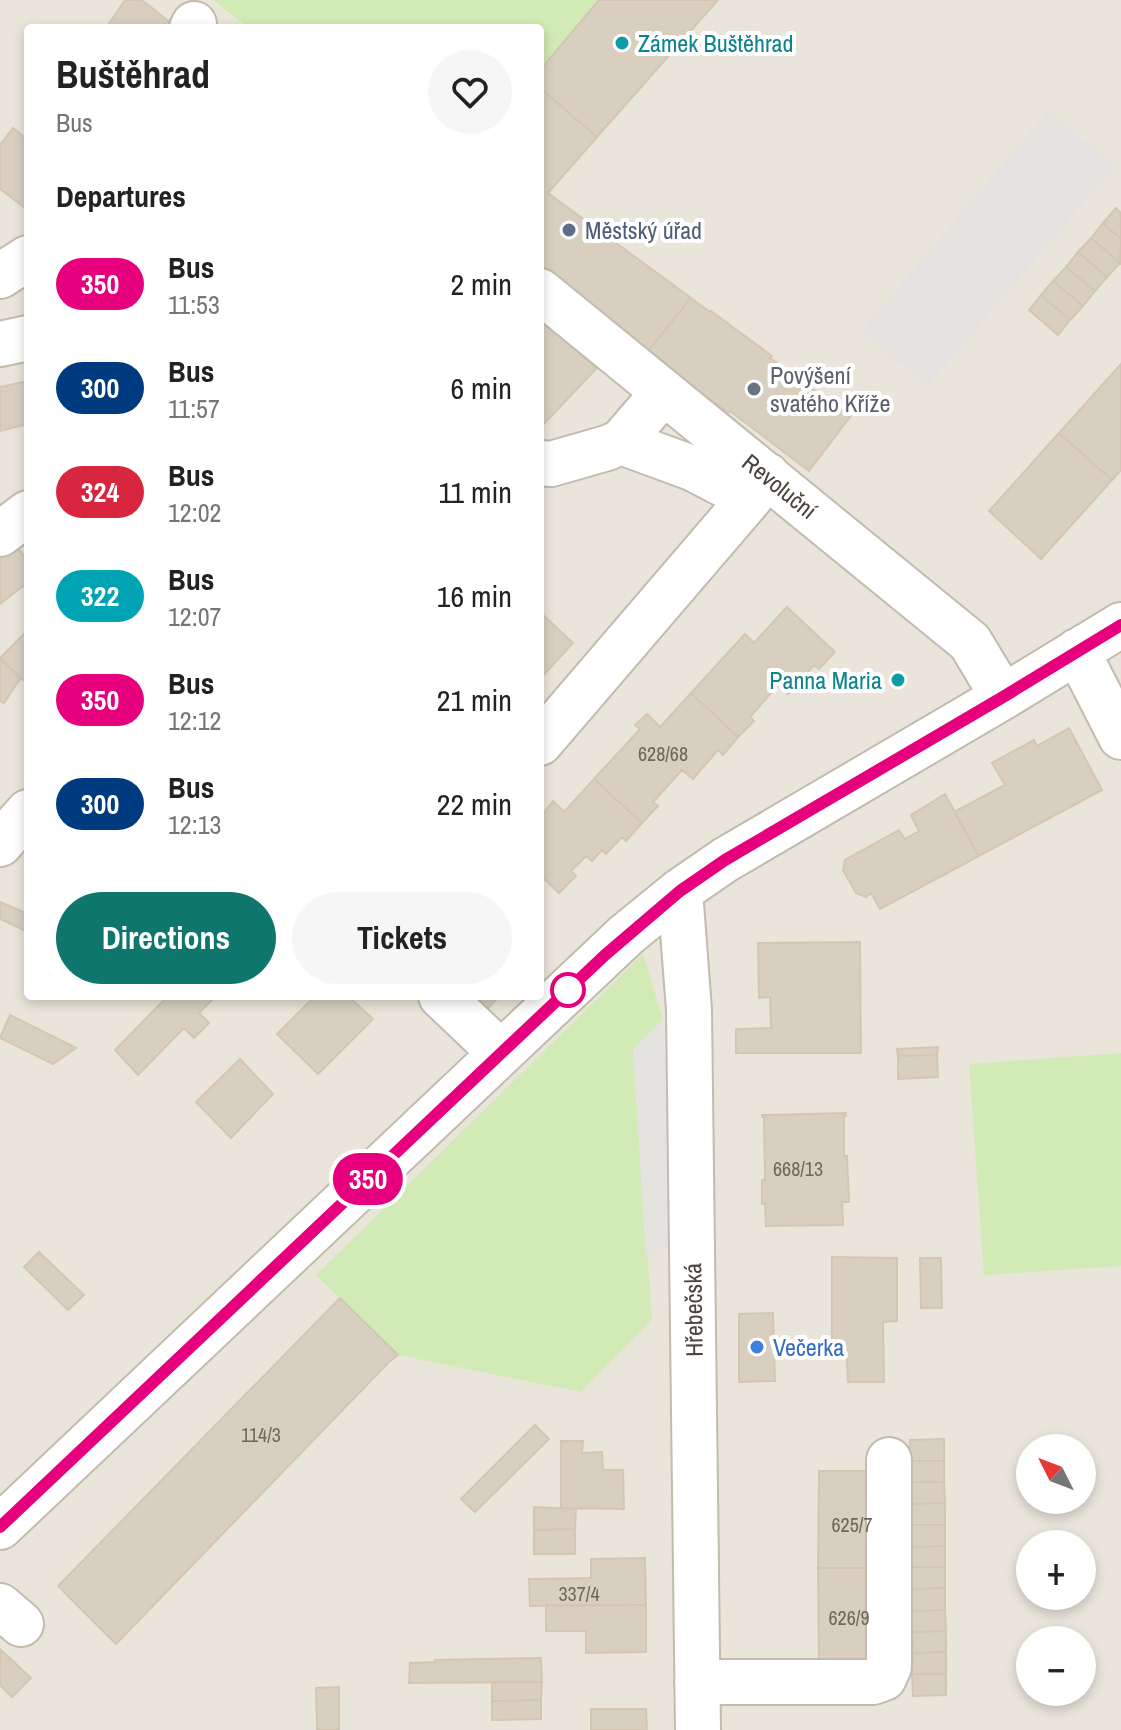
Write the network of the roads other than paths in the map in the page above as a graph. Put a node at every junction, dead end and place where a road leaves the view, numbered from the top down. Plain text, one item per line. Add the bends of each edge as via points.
1 (24, 261) edge
2 (0, 276) edge
3 (544, 294) edge
4 (24, 339) edge
5 (0, 344) edge
6 (664, 392) junction
7 (621, 442) junction
8 (544, 463) edge
9 (758, 486) junction
10 (24, 516) edge
11 (0, 534) edge
12 (1121, 625) edge
13 (1077, 651) junction
14 (1003, 697) junction
15 (1121, 737) edge
16 (544, 738) edge
17 (24, 817) edge
18 (0, 844) edge
19 (680, 891) junction
20 (445, 1000) edge
21 (501, 1053) junction
22 (889, 1460) dead end
23 (0, 1527) edge
24 (697, 1682) junction
25 (698, 1730) edge

1 - 2 street
3 - 6 street, Revoluční
4 - 5 street
6 - 7 street
6 - 9 street, Revoluční
7 - 8 street
7 - 9 street
9 - 14 street, Revoluční via 970,642
9 - 16 street
10 - 11 street
12 - 13 street
13 - 14 street
13 - 15 street
14 - 19 street
17 - 18 street
19 - 21 street
19 - 24 street, Hřebečská via 689,1010
20 - 21 street
21 - 23 street
22 - 24 street via 889,1667 884,1678
24 - 25 street, Hřebečská

